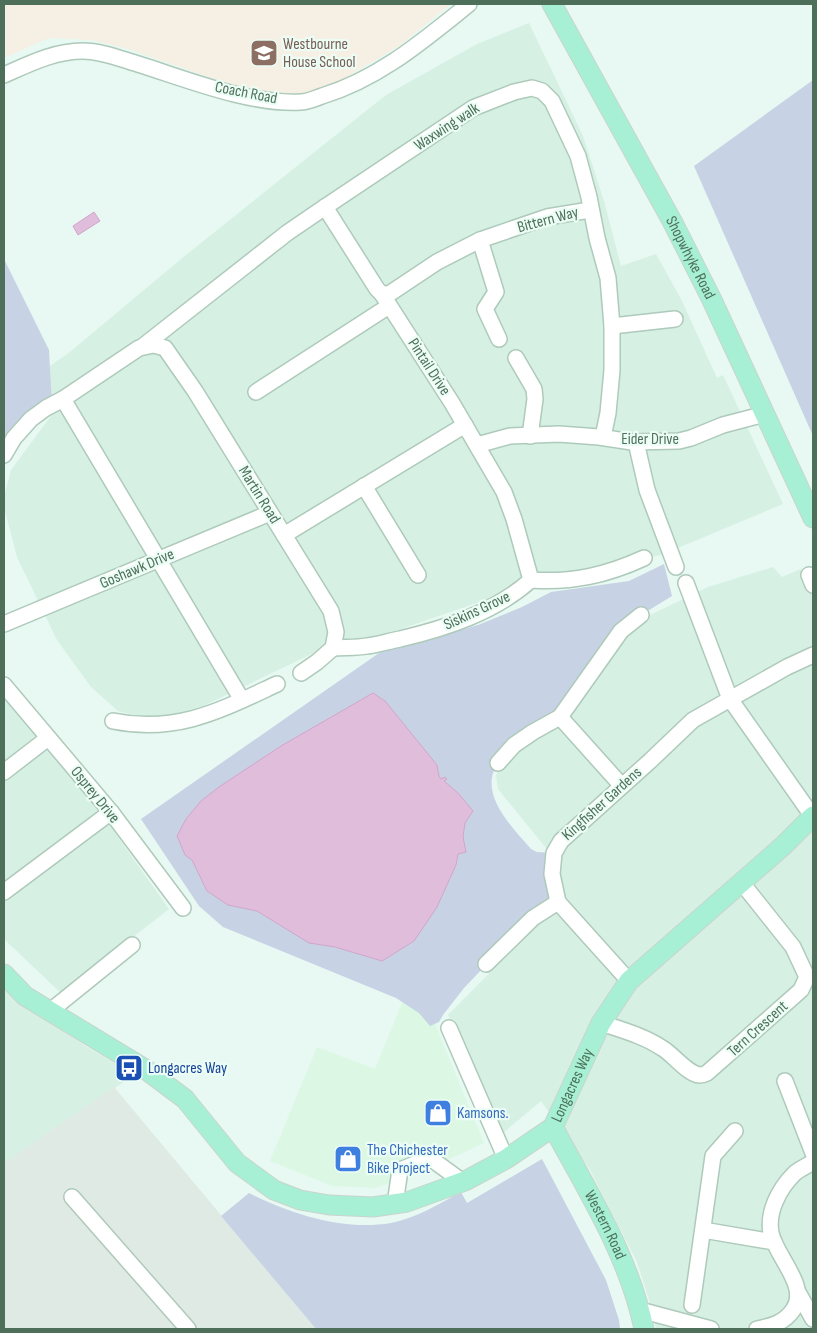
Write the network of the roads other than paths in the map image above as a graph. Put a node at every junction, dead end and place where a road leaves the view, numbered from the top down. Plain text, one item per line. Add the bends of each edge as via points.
1 (470, 4) edge
2 (552, 4) edge
3 (4, 75) edge
4 (325, 208) junction
5 (590, 210) junction
6 (480, 240) junction
7 (386, 300) junction
8 (675, 319) dead end
9 (612, 326) junction
10 (499, 339) dead end
11 (142, 347) junction
12 (516, 358) dead end
13 (256, 392) dead end
14 (63, 399) junction
15 (765, 414) junction
16 (465, 426) junction
17 (530, 436) junction
18 (603, 437) junction
19 (636, 442) junction
20 (477, 445) junction
21 (4, 455) edge
22 (364, 486) junction
23 (270, 513) junction
24 (813, 518) edge
25 (284, 535) junction
26 (644, 558) dead end
27 (159, 560) junction
28 (676, 567) dead end
29 (418, 575) dead end
30 (531, 580) junction
31 (686, 583) dead end
32 (641, 615) dead end
33 (4, 624) edge
34 (332, 648) junction
35 (813, 655) edge
36 (300, 672) dead end
37 (277, 684) dead end
38 (4, 685) edge
39 (730, 699) junction
40 (242, 700) junction
41 (560, 717) junction
42 (113, 721) dead end
43 (48, 738) junction
44 (498, 763) dead end
45 (4, 772) edge
46 (621, 785) junction
47 (111, 812) junction
48 (813, 816) edge
49 (742, 883) junction
50 (4, 892) edge
51 (558, 902) junction
52 (184, 908) dead end
53 (132, 945) dead end
54 (486, 964) dead end
55 (4, 974) edge
56 (629, 981) junction
57 (49, 1012) junction
58 (601, 1023) junction
59 (450, 1028) dead end
60 (785, 1081) dead end
61 (553, 1127) junction
62 (736, 1131) dead end
63 (813, 1153) edge
64 (506, 1159) junction
65 (813, 1162) edge
66 (463, 1182) junction
67 (72, 1197) dead end
68 (395, 1204) junction
69 (704, 1230) junction
70 (774, 1242) junction
71 (799, 1294) junction
72 (692, 1305) dead end
73 (640, 1310) junction
74 (813, 1319) edge
75 (668, 1323) edge
76 (188, 1329) edge
77 (644, 1329) edge
78 (712, 1329) edge
79 (757, 1329) edge

1 - 3 street, Coach Road via 404,56 343,90 302,102 259,99 85,51 62,53
2 - 15 main road, Shopwhyke Road via 672,221 712,298
4 - 5 street, Waxwing walk via 472,108 499,96 532,88 542,91 552,101 570,137 578,156
4 - 7 street, Pintail Drive
4 - 11 street via 287,233
5 - 6 street, Bittern Way via 547,217
5 - 9 street, Bittern Way via 608,278
6 - 7 street, Bittern Way via 437,262 389,294
6 - 10 street via 496,292 485,309
7 - 13 street, Bittern Way
7 - 16 street, Pintail Drive
8 - 9 street
9 - 18 street, Bittern Way via 608,413
11 - 14 street
11 - 23 street, Martin Road via 165,348
12 - 17 street via 534,389
14 - 21 street via 31,419
14 - 27 street
15 - 19 street, Eider Drive via 722,425 685,440
15 - 24 main road, Shopwhyke Road
16 - 20 street, Pintail Drive
16 - 22 street
17 - 18 street, Eider Drive
17 - 20 street, Eider Drive via 510,436
18 - 19 street, Eider Drive
19 - 28 street via 647,490
20 - 30 street, Pintail Drive via 504,492
22 - 25 street
22 - 29 street
23 - 25 street, Martin Road
23 - 27 street, Goshawk Drive
25 - 34 street, Martin Road via 331,611 336,632
26 - 30 street via 595,576 551,582
27 - 33 street, Goshawk Drive
27 - 40 street
30 - 34 street, Siskins Grove via 515,594 460,622 368,646
31 - 39 street
32 - 41 street via 621,631
34 - 36 street
35 - 39 street, Kingfisher Gardens
37 - 40 street
38 - 43 street, Osprey Drive
39 - 46 street, Kingfisher Gardens via 693,720
39 - 48 street
40 - 42 street via 207,715 155,726
41 - 44 street via 514,745
41 - 46 street
43 - 45 street
43 - 47 street, Osprey Drive
46 - 51 street, Kingfisher Gardens via 561,840 554,853 552,874
47 - 50 street
47 - 52 street, Osprey Drive
48 - 49 main road, Longacres Way
49 - 56 main road, Longacres Way
49 - 58 street, Tern Crescent via 793,947 807,977 801,990 707,1073 700,1075 644,1038
51 - 54 street via 533,918
51 - 56 street, Kingfisher Gardens
53 - 57 street
55 - 57 main road, Longacres Way via 25,996
56 - 58 main road, Longacres Way
57 - 68 main road, Longacres Way via 175,1090 237,1163 274,1190 300,1200 329,1205 373,1207
58 - 61 main road, Longacres Way
59 - 64 street
60 - 63 street
61 - 64 main road, Longacres Way
61 - 73 main road, Western Road via 621,1255
62 - 69 street via 713,1156
64 - 66 main road, Longacres Way
65 - 70 street via 795,1173 776,1201 771,1216
66 - 68 main road, Longacres Way
66 - 68 street via 430,1158 400,1170
67 - 76 street
69 - 70 street
69 - 72 street
70 - 71 street
71 - 74 street
71 - 79 street via 797,1306 788,1317 775,1326
73 - 75 street
73 - 77 main road, Western Road
75 - 78 street

